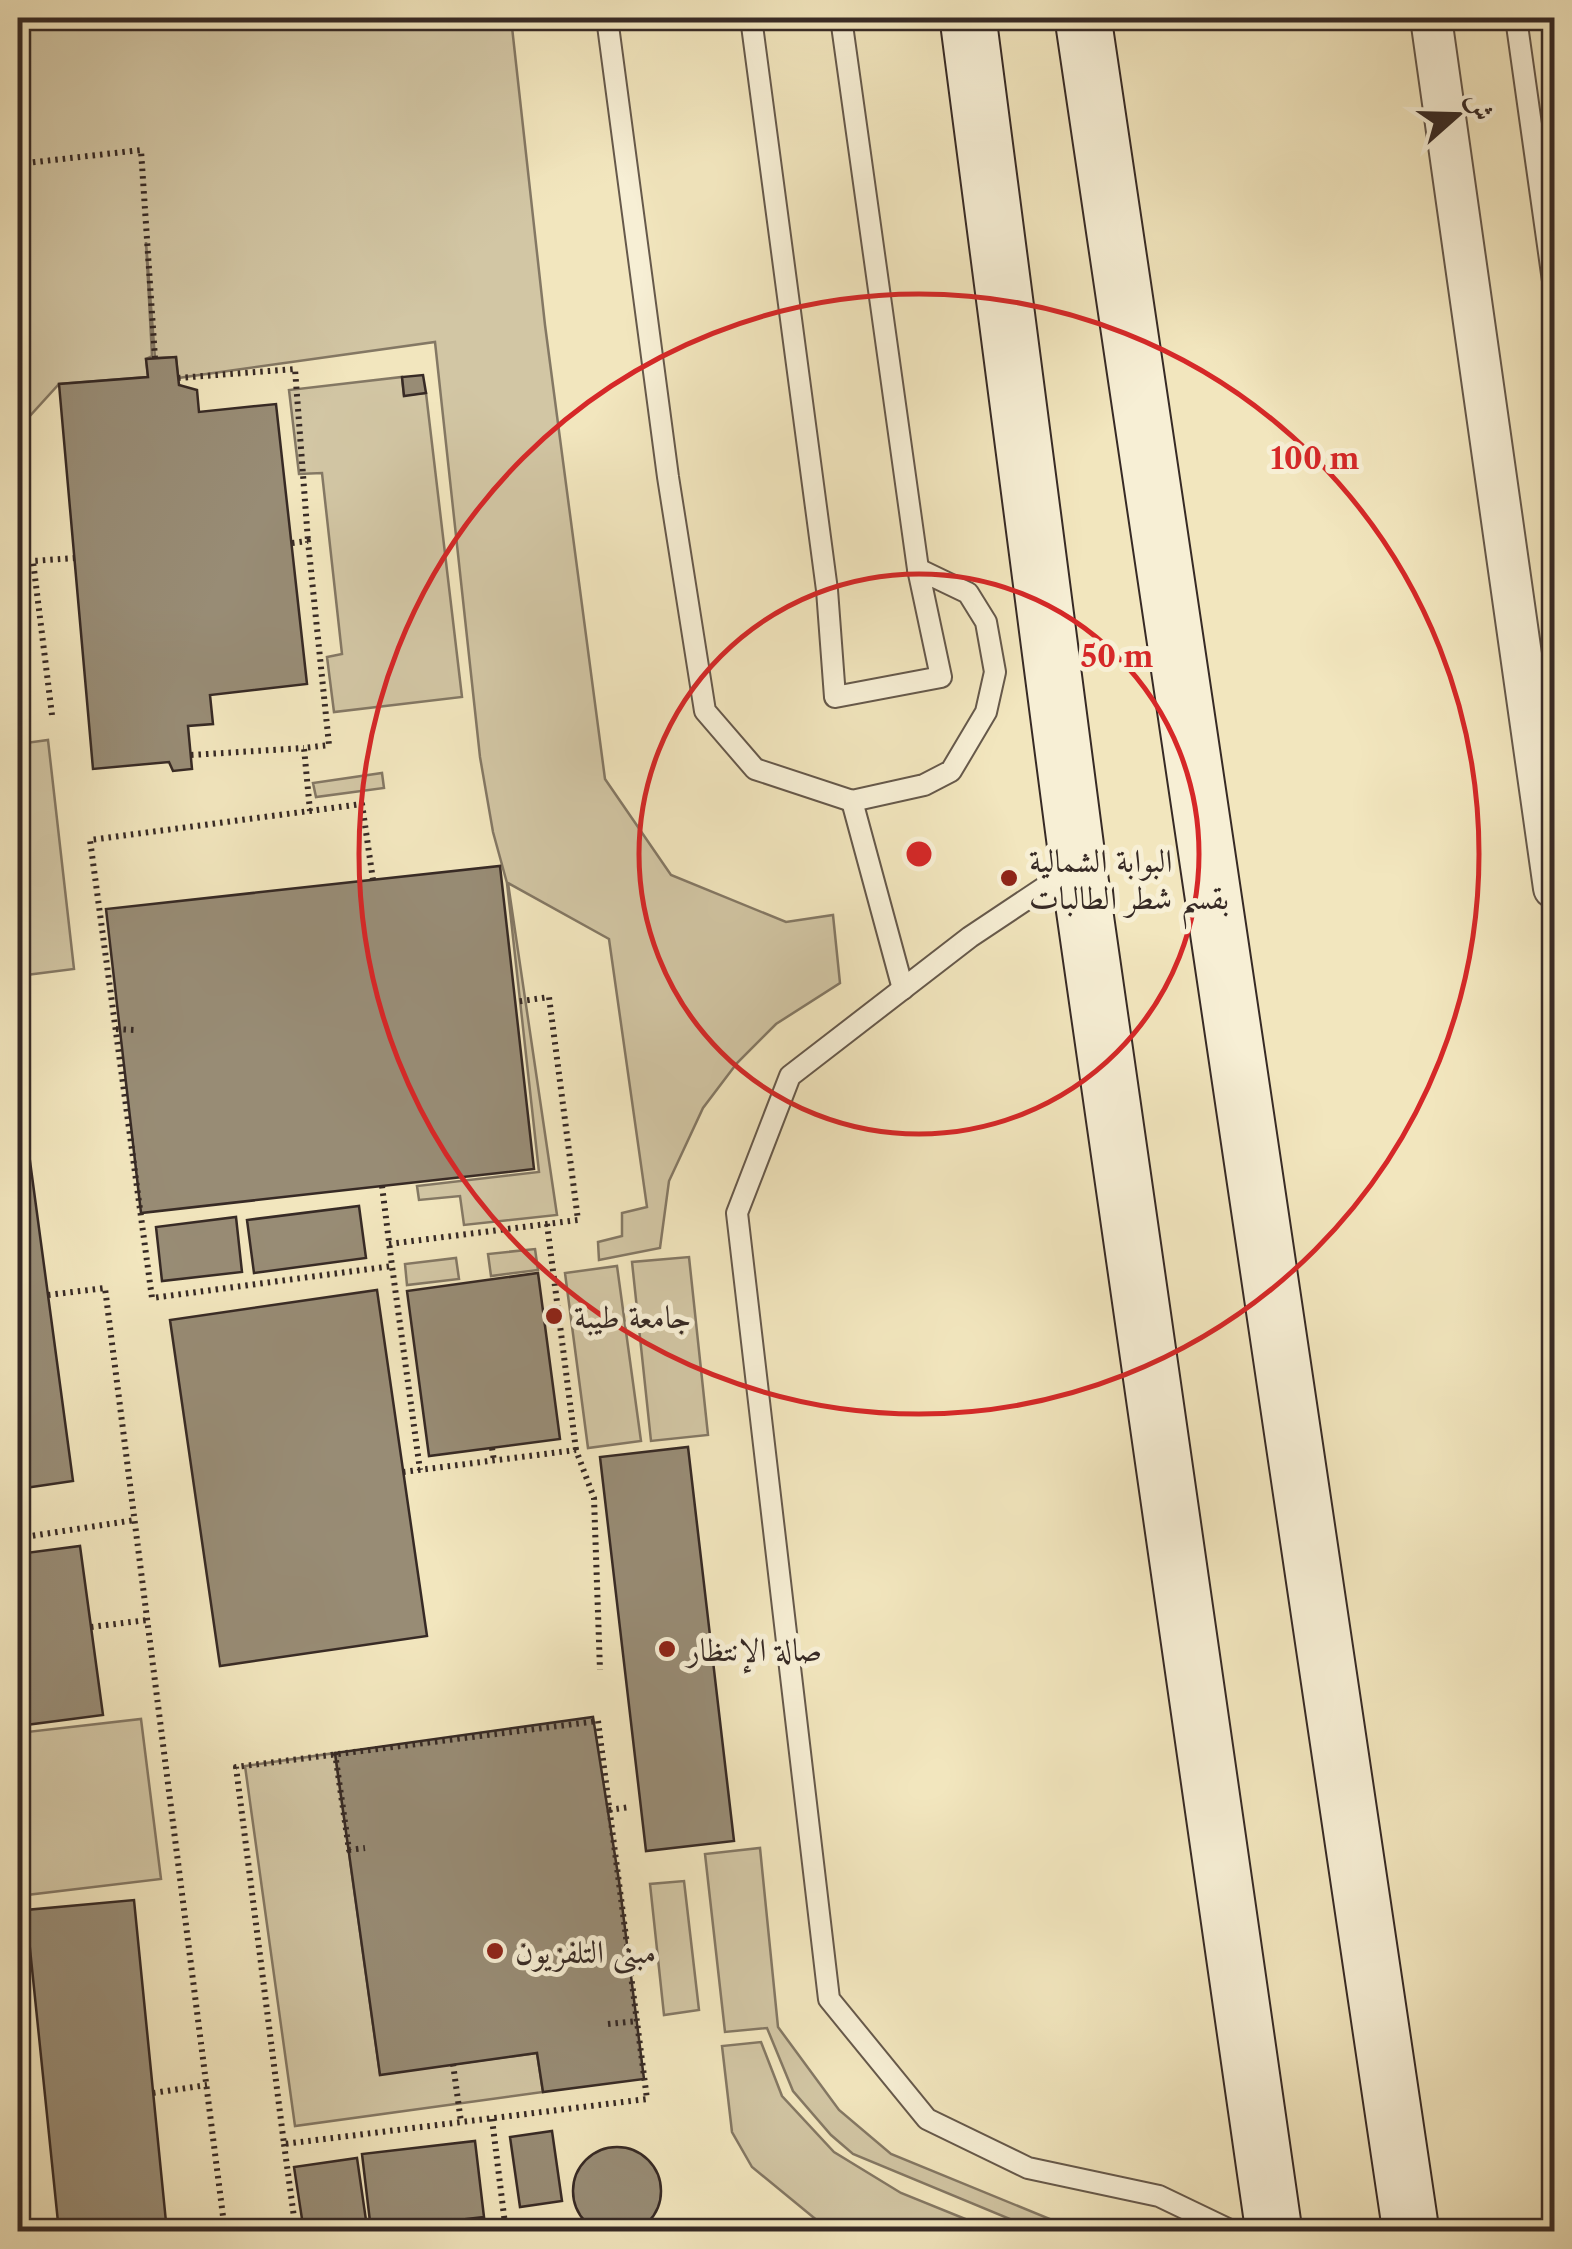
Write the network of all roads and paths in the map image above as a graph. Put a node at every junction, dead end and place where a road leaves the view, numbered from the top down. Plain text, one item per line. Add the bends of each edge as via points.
1 (607, 18) edge
2 (751, 18) edge
3 (841, 18) edge
4 (968, 18) edge
5 (1083, 18) edge
6 (1430, 18) edge
7 (1516, 18) edge
8 (18, 164) edge
9 (1554, 288) edge
10 (155, 358) dead end
11 (178, 378) dead end
12 (308, 541) junction
13 (292, 543) dead end
14 (74, 558) dead end
15 (918, 568) junction
16 (52, 715) dead end
17 (304, 748) junction
18 (191, 755) dead end
19 (852, 801) junction
20 (310, 811) junction
21 (1078, 866) junction
22 (373, 880) dead end
23 (1554, 888) edge
24 (903, 989) junction
25 (516, 1002) dead end
26 (116, 1029) junction
27 (134, 1030) dead end
28 (382, 1186) dead end
29 (546, 1224) junction
30 (389, 1244) junction
31 (392, 1266) junction
32 (48, 1296) dead end
33 (492, 1448) dead end
34 (576, 1450) junction
35 (494, 1460) junction
36 (420, 1470) junction
37 (403, 1472) dead end
38 (135, 1520) junction
39 (18, 1538) edge
40 (148, 1620) junction
41 (91, 1627) dead end
42 (600, 1670) dead end
43 (335, 1753) junction
44 (630, 1807) dead end
45 (610, 1810) junction
46 (365, 1848) dead end
47 (637, 2022) junction
48 (608, 2024) dead end
49 (453, 2064) dead end
50 (207, 2085) junction
51 (154, 2093) dead end
52 (492, 2118) junction
53 (461, 2122) junction
54 (284, 2144) junction
55 (225, 2232) edge
56 (296, 2232) edge
57 (506, 2232) edge
58 (1234, 2232) edge
59 (1274, 2232) edge
60 (1411, 2232) edge

1 - 19 lane via 705,711 755,768
2 - 15 lane via 827,590 835,696 941,677
3 - 15 lane
4 - 21 street
5 - 60 street
6 - 23 street
7 - 9 lane
8 - 10 path via 141,150
11 - 12 path via 295,369
12 - 13 path
12 - 17 path via 329,746
14 - 16 path via 33,562
15 - 19 lane via 968,592 986,622 995,672 986,712 951,771 924,786
17 - 18 path
17 - 20 path
19 - 24 lane
20 - 22 path via 362,804
20 - 26 path via 90,840
21 - 24 lane
21 - 59 street
24 - 58 lane via 790,1076 738,1213 829,1998 927,2119 1028,2168 1159,2196
25 - 29 path via 550,998 578,1220
26 - 27 path
26 - 31 path via 152,1298
28 - 30 path
29 - 30 path
29 - 34 path
30 - 31 path
31 - 36 path
32 - 38 path via 106,1288
33 - 35 path
34 - 35 path
34 - 42 path via 594,1498
35 - 36 path
36 - 37 path
38 - 39 path
38 - 40 path
40 - 41 path
40 - 50 path
43 - 45 path via 598,1722
43 - 46 path via 349,1850
43 - 54 path via 236,1767
44 - 45 path
45 - 47 path
47 - 48 path
47 - 52 path via 647,2099
49 - 53 path
50 - 51 path
50 - 55 path
52 - 53 path
52 - 57 path
53 - 54 path
54 - 56 path

